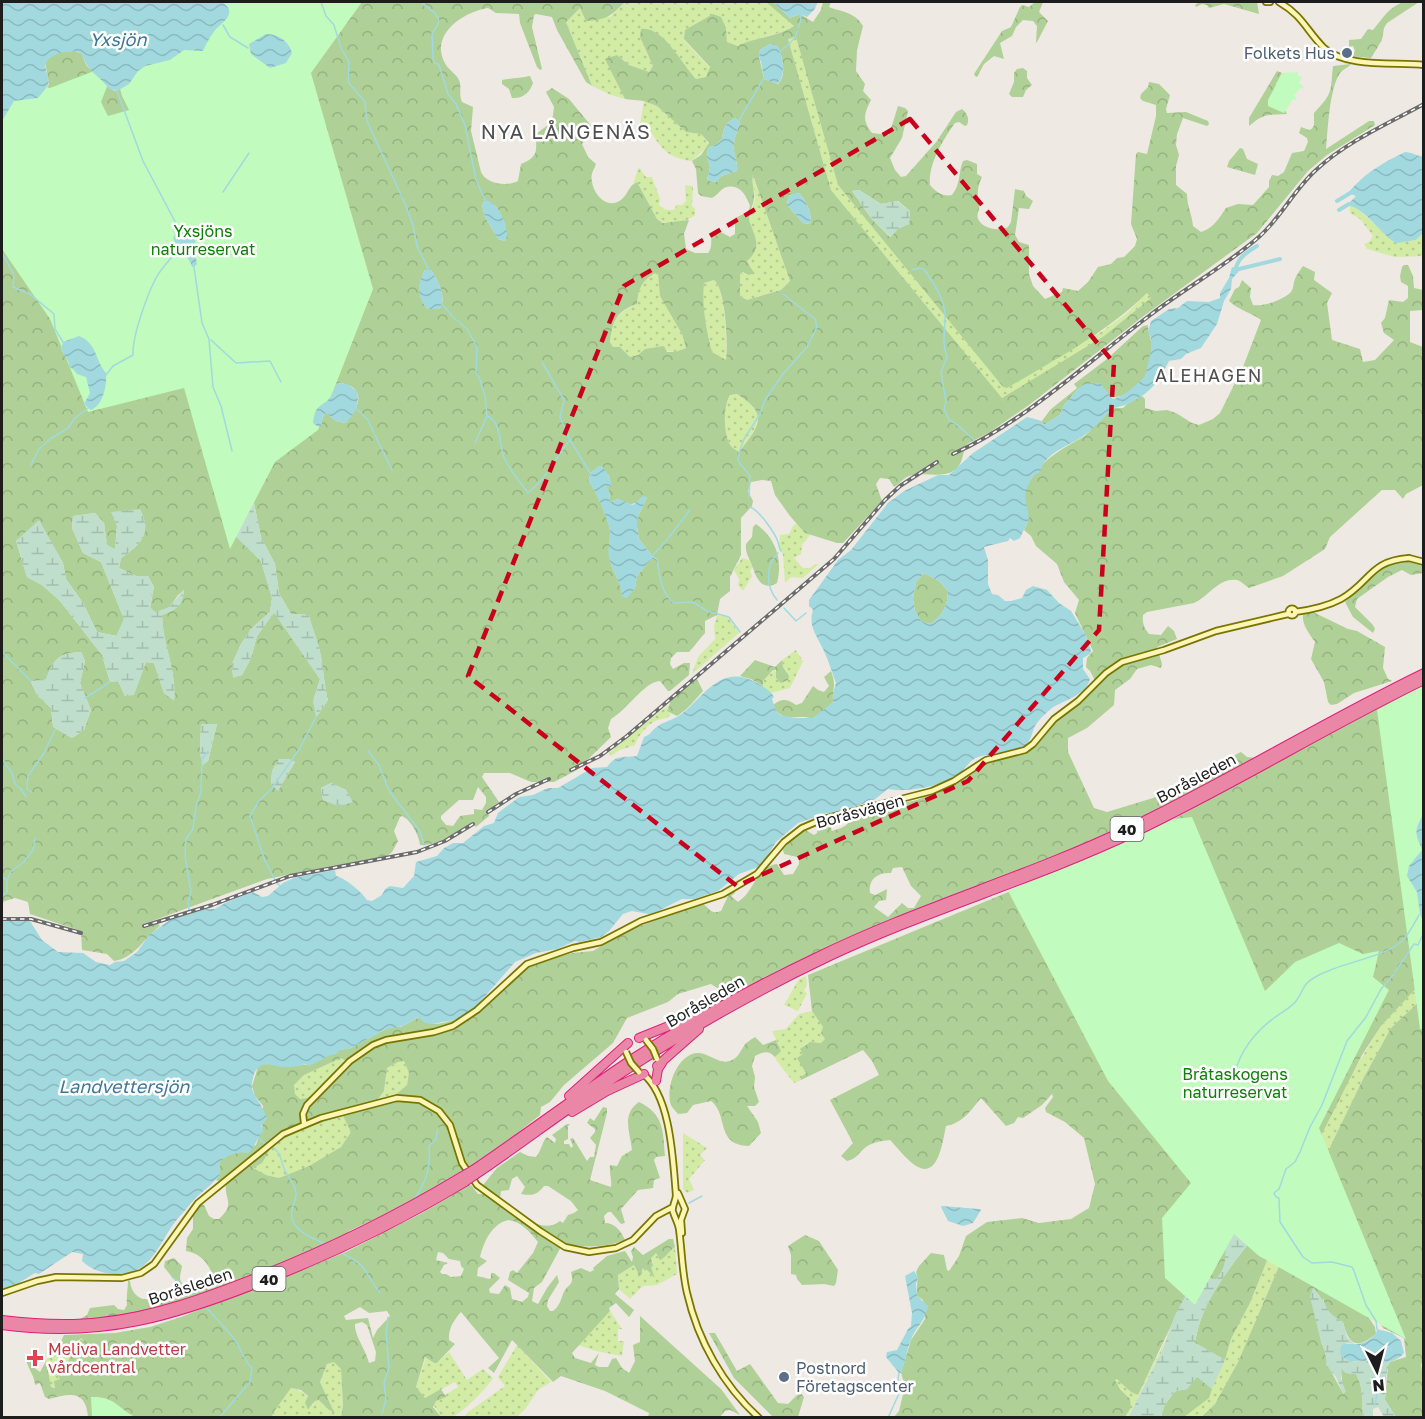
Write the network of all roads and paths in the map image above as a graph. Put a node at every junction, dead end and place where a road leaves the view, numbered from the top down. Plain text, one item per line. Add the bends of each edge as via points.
1 (1279, 2) edge
2 (1424, 65) edge
3 (1424, 562) edge
4 (1424, 673) edge
5 (1424, 680) edge
6 (728, 1002) junction
7 (722, 1012) junction
8 (642, 1039) junction
9 (628, 1043) junction
10 (652, 1068) junction
11 (656, 1081) joint
12 (304, 1123) junction
13 (540, 1126) junction
14 (463, 1179) junction
15 (683, 1205) junction
16 (674, 1206) junction
17 (674, 1214) junction
18 (682, 1215) junction
19 (649, 1225) junction
20 (2, 1293) edge
21 (2, 1320) edge
22 (2, 1326) edge
23 (760, 1418) edge

1 - 2 street via 1300,17 1319,42 1337,56
3 - 12 street, Boråsvägen via 1409,558 1392,560 1379,566 1349,594 1328,604 1295,612 1291,609 1288,614 1216,631 1122,663 1054,719 1025,750 986,760 932,791 810,824 784,842 757,874 719,896 640,921 601,942 527,964 458,1024 373,1045 357,1055 307,1105
4 - 6 highway, Boråsleden / 40 via 1127,829 873,931
5 - 7 highway, Boråsleden / 40 via 1130,834 875,936
6 - 8 highway
6 - 13 highway, Boråsleden / 40 via 634,1058
7 - 10 highway
7 - 13 highway, Boråsleden / 40
8 - 9 street
8 - 10 street, bridge via 653,1048
9 - 10 street, bridge via 626,1052 631,1063
9 - 13 highway
10 - 11 highway via 658,1070
10 - 13 highway
10 - 16 street via 667,1125
11 - 15 street via 670,1124 678,1193
12 - 19 street via 393,1099 420,1100 447,1120 462,1163 477,1185 558,1244 579,1251 604,1251 627,1243
12 - 20 street via 273,1142 203,1199 154,1264 141,1274 122,1278 56,1277
13 - 14 highway, Boråsleden / 40, bridge
14 - 21 highway, Boråsleden / 40 via 345,1240 174,1308 87,1324
14 - 22 highway, Boråsleden / 40 via 426,1205 366,1237 193,1308 110,1327 68,1330
15 - 16 street
15 - 18 street
16 - 17 street
16 - 19 street
17 - 18 street
17 - 19 street via 665,1213
17 - 23 street via 687,1293 700,1335 722,1376
18 - 23 street via 687,1281 703,1334 724,1374

